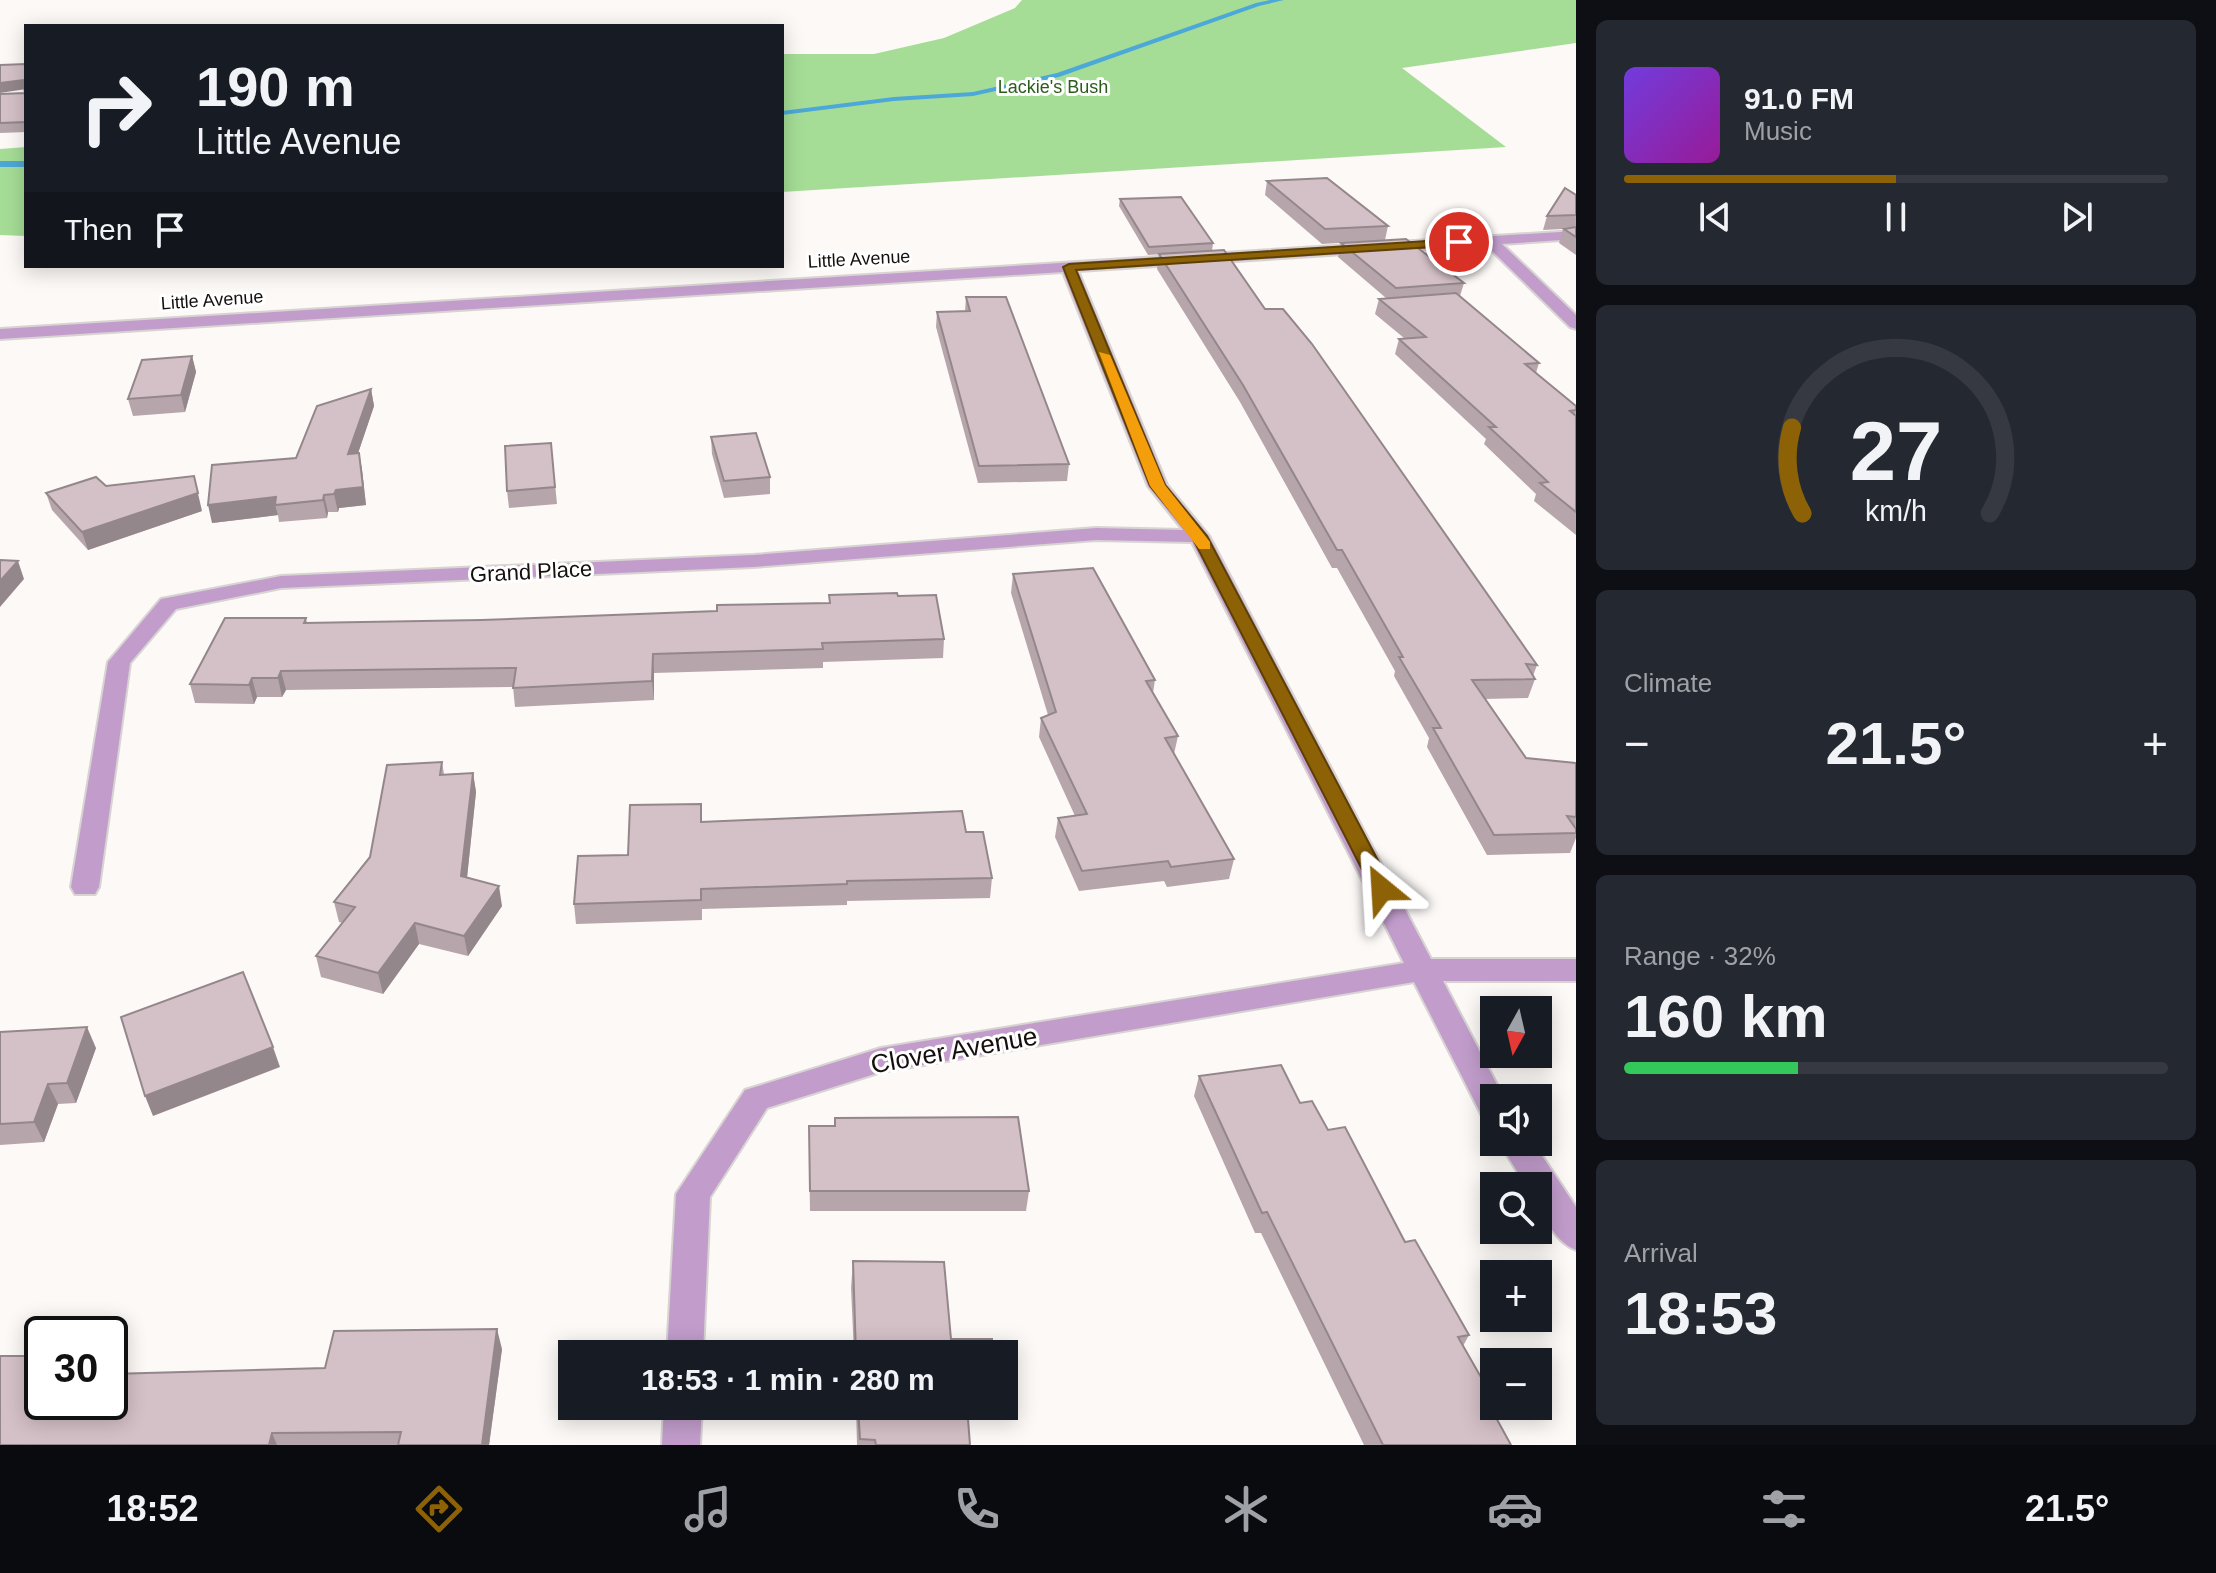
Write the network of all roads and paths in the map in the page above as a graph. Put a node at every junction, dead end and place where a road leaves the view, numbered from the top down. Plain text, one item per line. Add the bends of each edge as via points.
1 (1576, 235) edge
2 (1489, 240) junction
3 (1069, 267) junction
4 (1576, 324) edge
5 (0, 334) edge
6 (1199, 536) junction
7 (85, 887) dead end
8 (1425, 970) junction
9 (1576, 970) edge
10 (1480, 1088) edge
11 (1524, 1156) edge
12 (1576, 1235) edge
13 (686, 1340) edge
14 (682, 1420) edge
15 (681, 1445) edge

1 - 2 street, Little Avenue
2 - 3 street, Little Avenue
2 - 4 street
3 - 5 street, Little Avenue
3 - 6 street via 1158,486
6 - 7 street, Grand Place via 1096,534 753,561 281,582 169,604 119,662
6 - 8 street
8 - 9 street, Clover Avenue
8 - 10 street
8 - 13 street, Clover Avenue via 881,1060 756,1099 693,1194
11 - 12 street
14 - 15 street

